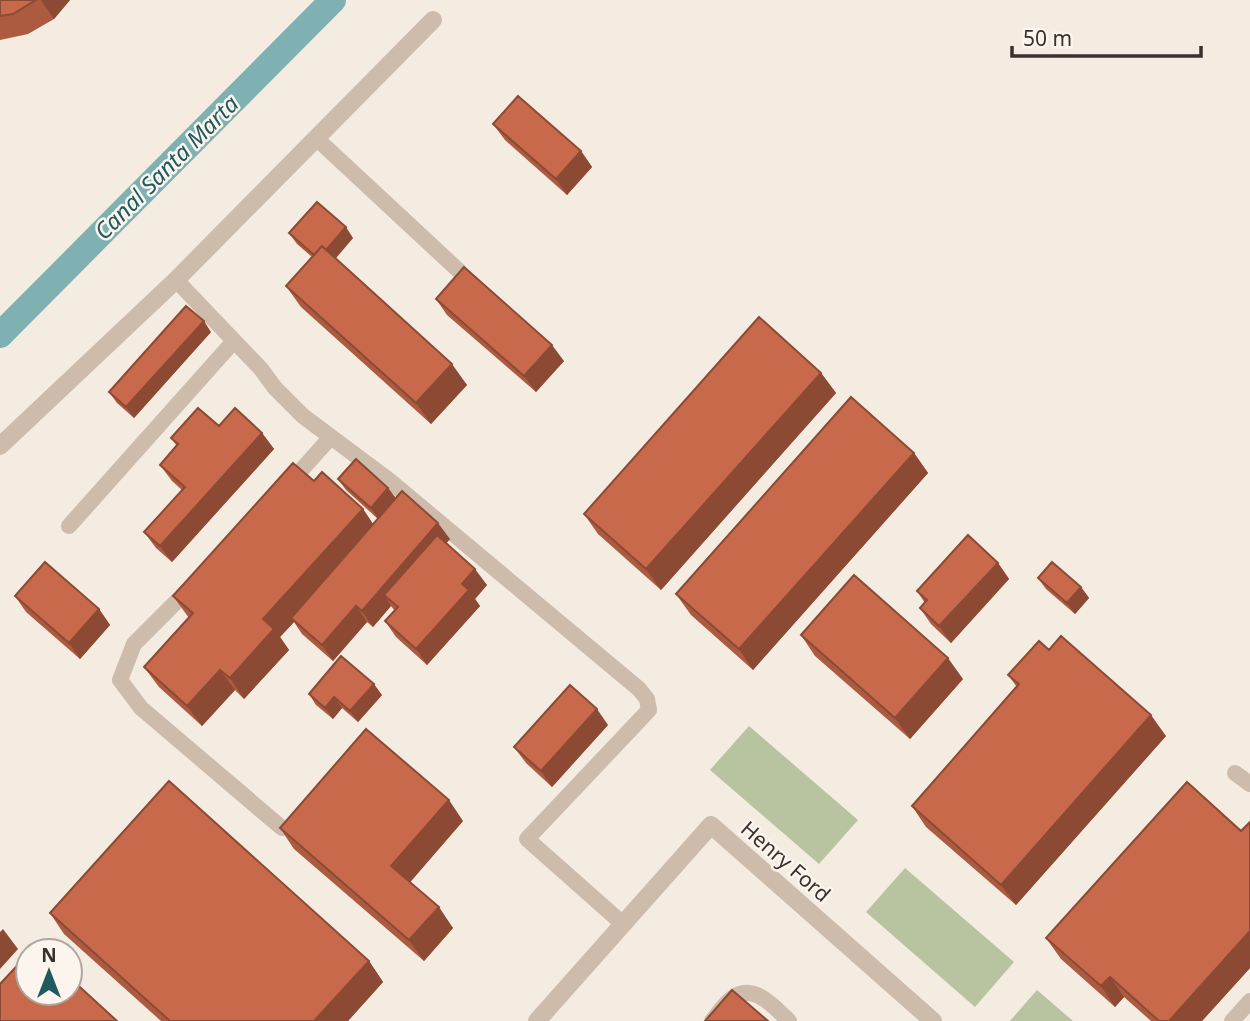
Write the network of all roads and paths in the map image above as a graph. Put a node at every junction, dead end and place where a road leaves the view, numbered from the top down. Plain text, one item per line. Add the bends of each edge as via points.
1 (433, 20) dead end
2 (316, 138) junction
3 (459, 271) edge
4 (176, 280) junction
5 (234, 341) junction
6 (330, 438) junction
7 (0, 446) edge
8 (274, 499) edge
9 (69, 526) dead end
10 (202, 576) edge
11 (1235, 772) dead end
12 (1250, 784) edge
13 (282, 828) edge
14 (623, 924) junction
15 (1250, 1001) edge
16 (537, 1021) edge
17 (712, 1021) edge
18 (789, 1021) edge
19 (933, 1021) edge
20 (1232, 1021) edge

1 - 2 street
2 - 3 lane
2 - 4 street
4 - 5 lane
4 - 7 street
5 - 6 lane via 285,398
5 - 9 lane
6 - 8 lane
6 - 14 lane via 390,481 646,699 649,710 527,839
10 - 13 lane via 134,644 120,680 141,708
11 - 12 lane
14 - 16 street, Henry Ford
14 - 19 street, Henry Ford via 712,825
15 - 20 lane
17 - 18 lane via 732,997 747,993 763,996

